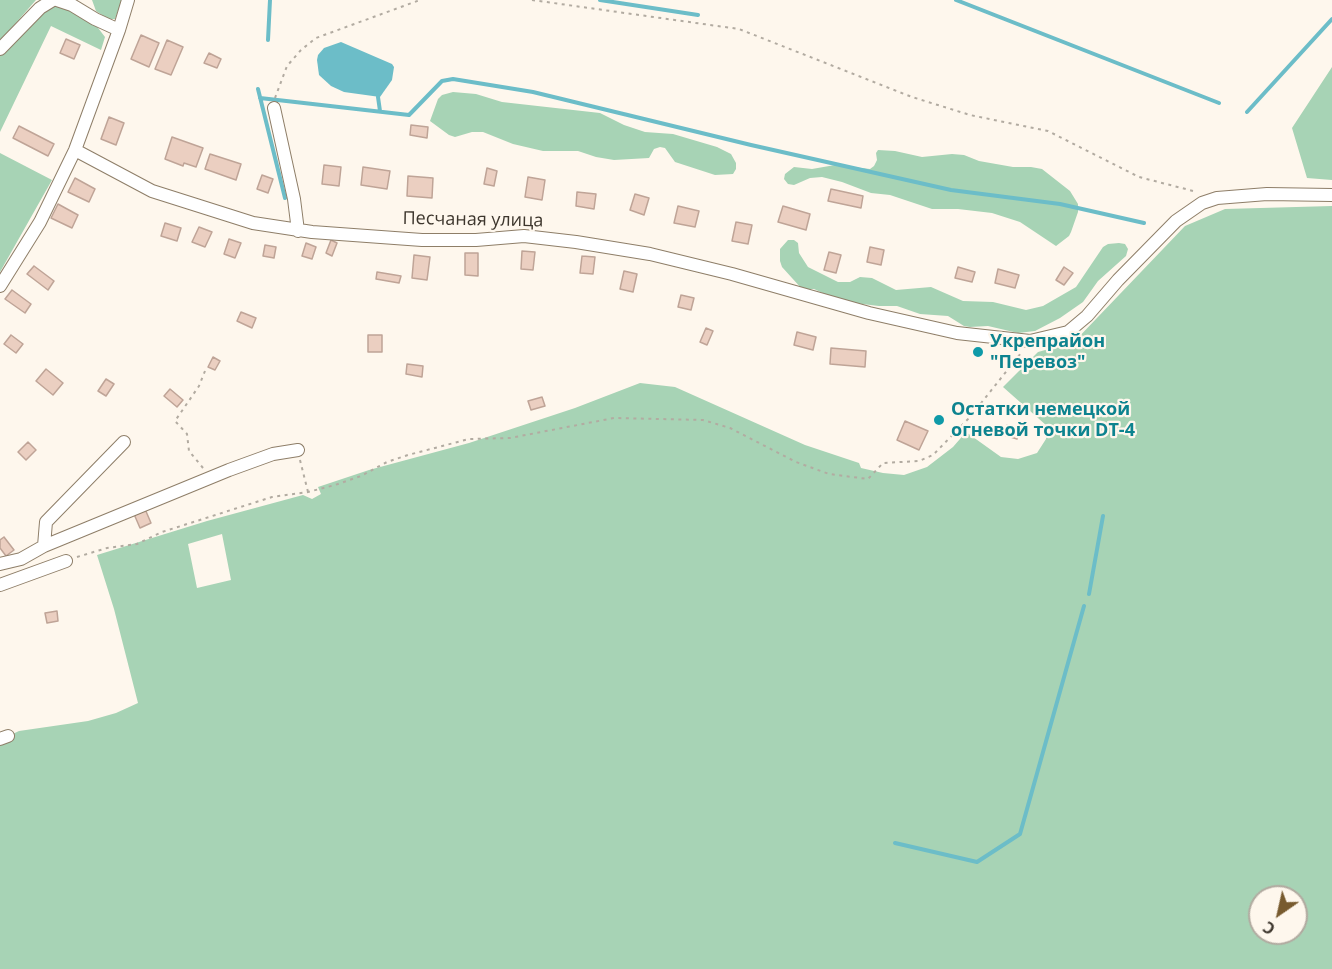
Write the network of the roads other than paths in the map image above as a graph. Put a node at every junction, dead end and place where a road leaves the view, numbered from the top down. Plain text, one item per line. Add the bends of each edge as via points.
1 (55, 0) edge
2 (128, 0) edge
3 (119, 30) junction
4 (0, 49) edge
5 (274, 108) road end
6 (75, 150) junction
7 (1332, 195) edge
8 (298, 231) junction
9 (0, 286) edge
10 (124, 442) dead end
11 (298, 450) road end
12 (45, 546) junction
13 (66, 561) road end
14 (0, 564) edge
15 (0, 585) edge

1 - 3 street
1 - 4 street via 40,8
2 - 3 street
3 - 6 street
5 - 8 street
6 - 8 street, Песчаная улица via 152,191 253,224
6 - 9 street via 40,222
7 - 8 street, Песчаная улица via 1267,195 1202,202 1176,221 1068,333 1030,341 957,333 650,254 576,242 524,236 422,240
10 - 12 street via 46,522
11 - 12 street via 273,454 210,477
12 - 14 street via 21,559
13 - 15 street

